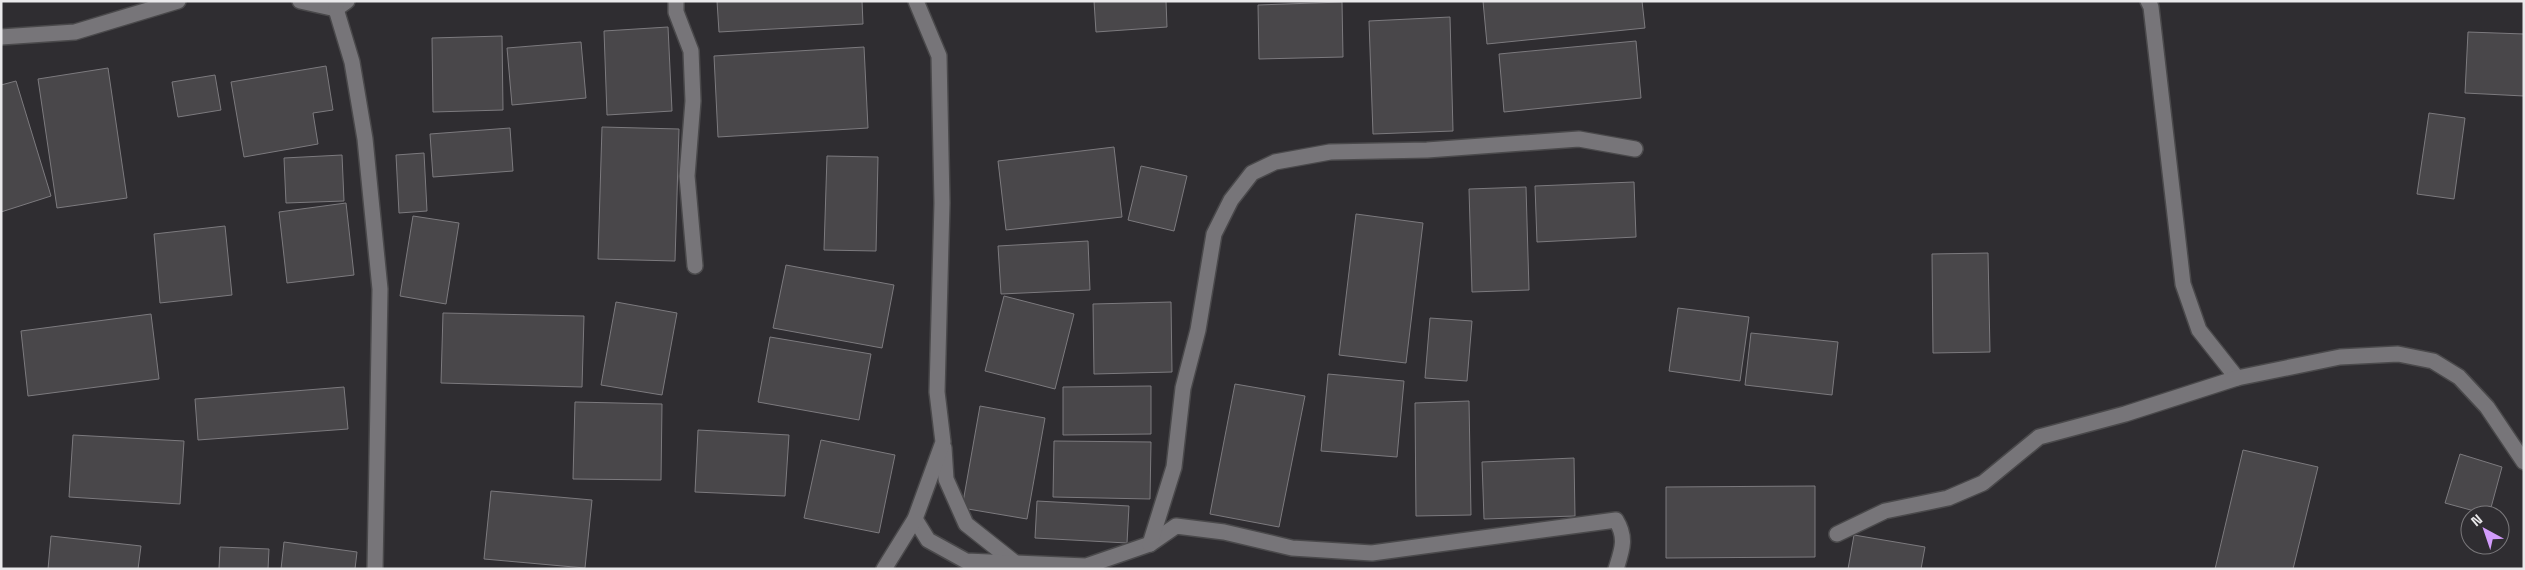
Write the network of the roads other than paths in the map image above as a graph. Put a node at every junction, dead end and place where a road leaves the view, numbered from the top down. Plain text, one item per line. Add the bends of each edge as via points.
1 (178, 1) edge
2 (300, 1) edge
3 (676, 1) edge
4 (916, 1) edge
5 (2148, 1) edge
6 (342, 5) edge
7 (1, 36) edge
8 (1635, 149) dead end
9 (695, 266) dead end
10 (2237, 378) junction
11 (943, 442) junction
12 (2524, 462) edge
13 (915, 519) junction
14 (1838, 534) dead end
15 (1150, 544) junction
16 (1014, 562) junction
17 (376, 569) edge
18 (884, 569) edge
19 (1616, 569) edge

1 - 7 street via 75,32
2 - 6 street
3 - 9 street via 676,12 691,51 693,102 687,176
4 - 11 street via 939,56 942,203 937,392
5 - 10 street via 2183,284 2199,330
6 - 17 street via 365,139 380,289
8 - 15 street via 1579,139 1427,150 1330,152 1274,162 1252,173 1231,200 1214,234 1198,330 1182,388 1174,467
10 - 12 street via 2340,357 2398,354 2434,361 2459,377 2487,407
10 - 14 street via 2039,437 1983,484 1948,498 1885,511
11 - 13 street
11 - 16 street via 946,479 966,524
13 - 16 street via 928,540 966,561
13 - 18 street
15 - 16 street via 1086,566
15 - 19 street via 1176,526 1224,532 1292,548 1372,553 1616,520 1622,530 1624,544

